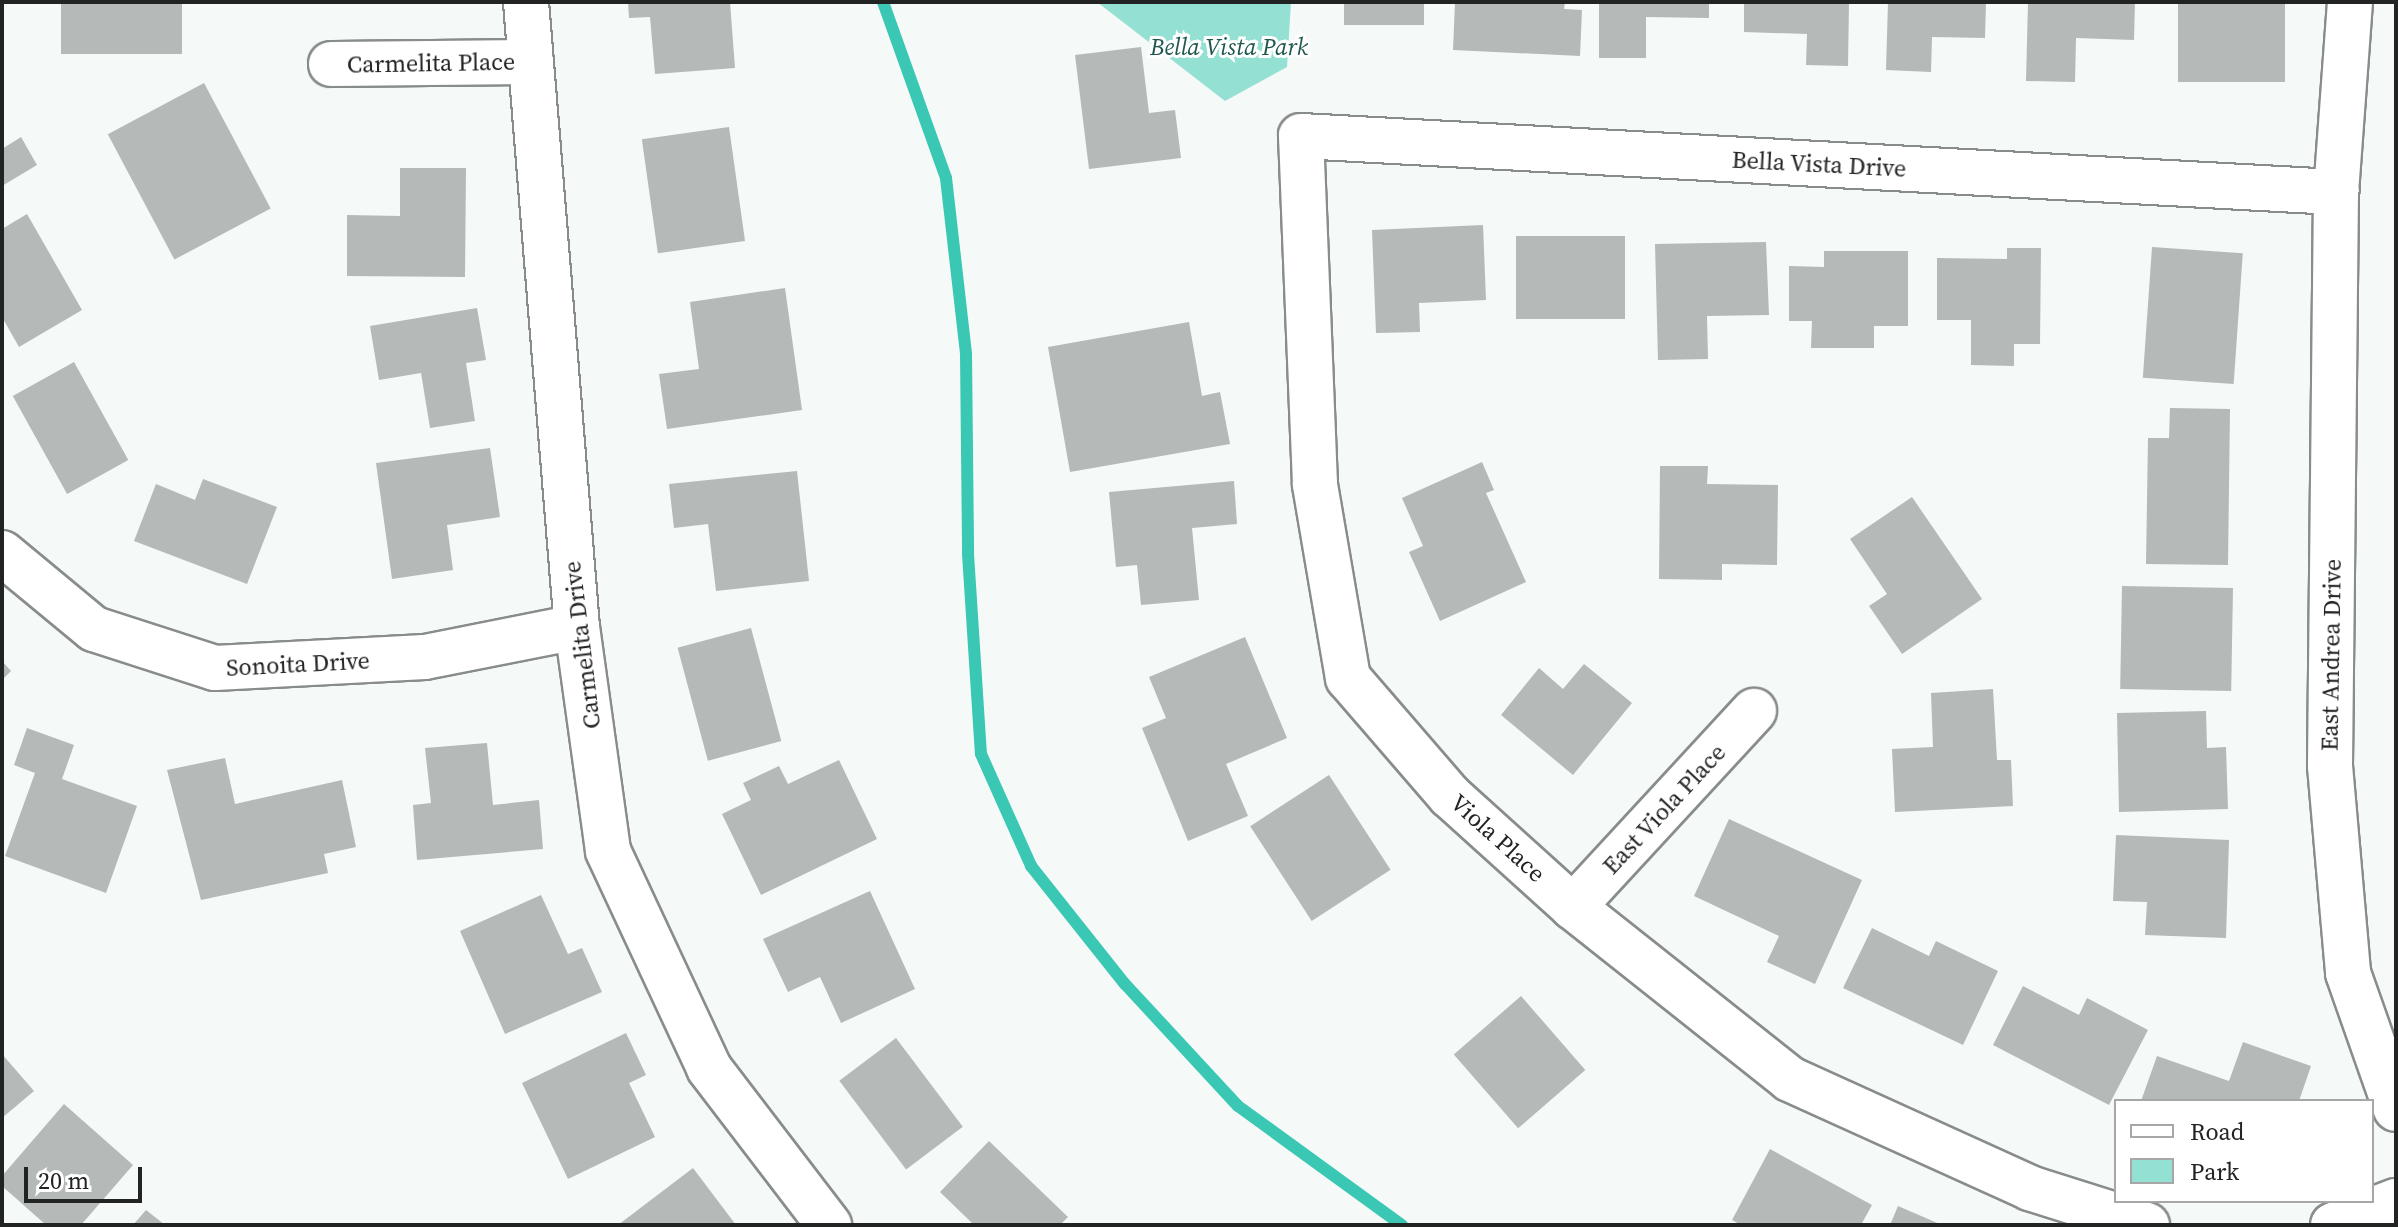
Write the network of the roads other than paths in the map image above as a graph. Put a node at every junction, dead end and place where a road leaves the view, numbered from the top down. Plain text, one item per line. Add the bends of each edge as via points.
1 (526, 2) edge
2 (2350, 2) edge
3 (531, 62) junction
4 (331, 64) dead end
5 (1301, 136) joint
6 (2336, 192) junction
7 (2, 553) edge
8 (577, 627) junction
9 (1754, 711) dead end
10 (1573, 907) junction
11 (2396, 1109) edge
12 (2396, 1201) edge
13 (829, 1225) edge
14 (2147, 1225) edge
15 (2333, 1225) edge

1 - 3 street, Carmelita Drive
2 - 6 street, East Andrea Drive
3 - 4 street, Carmelita Place
3 - 8 street, Carmelita Drive
5 - 6 street, Bella Vista Drive
5 - 10 street, Viola Place via 1315,484 1348,678 1450,796
6 - 11 street, East Andrea Drive via 2330,766 2348,973
7 - 8 street, Sonoita Drive via 94,629 215,668 425,657
8 - 13 street, Carmelita Drive via 608,851 709,1068
9 - 10 street, East Viola Place
10 - 14 street, Viola Place via 1790,1079 2030,1188
12 - 15 street

